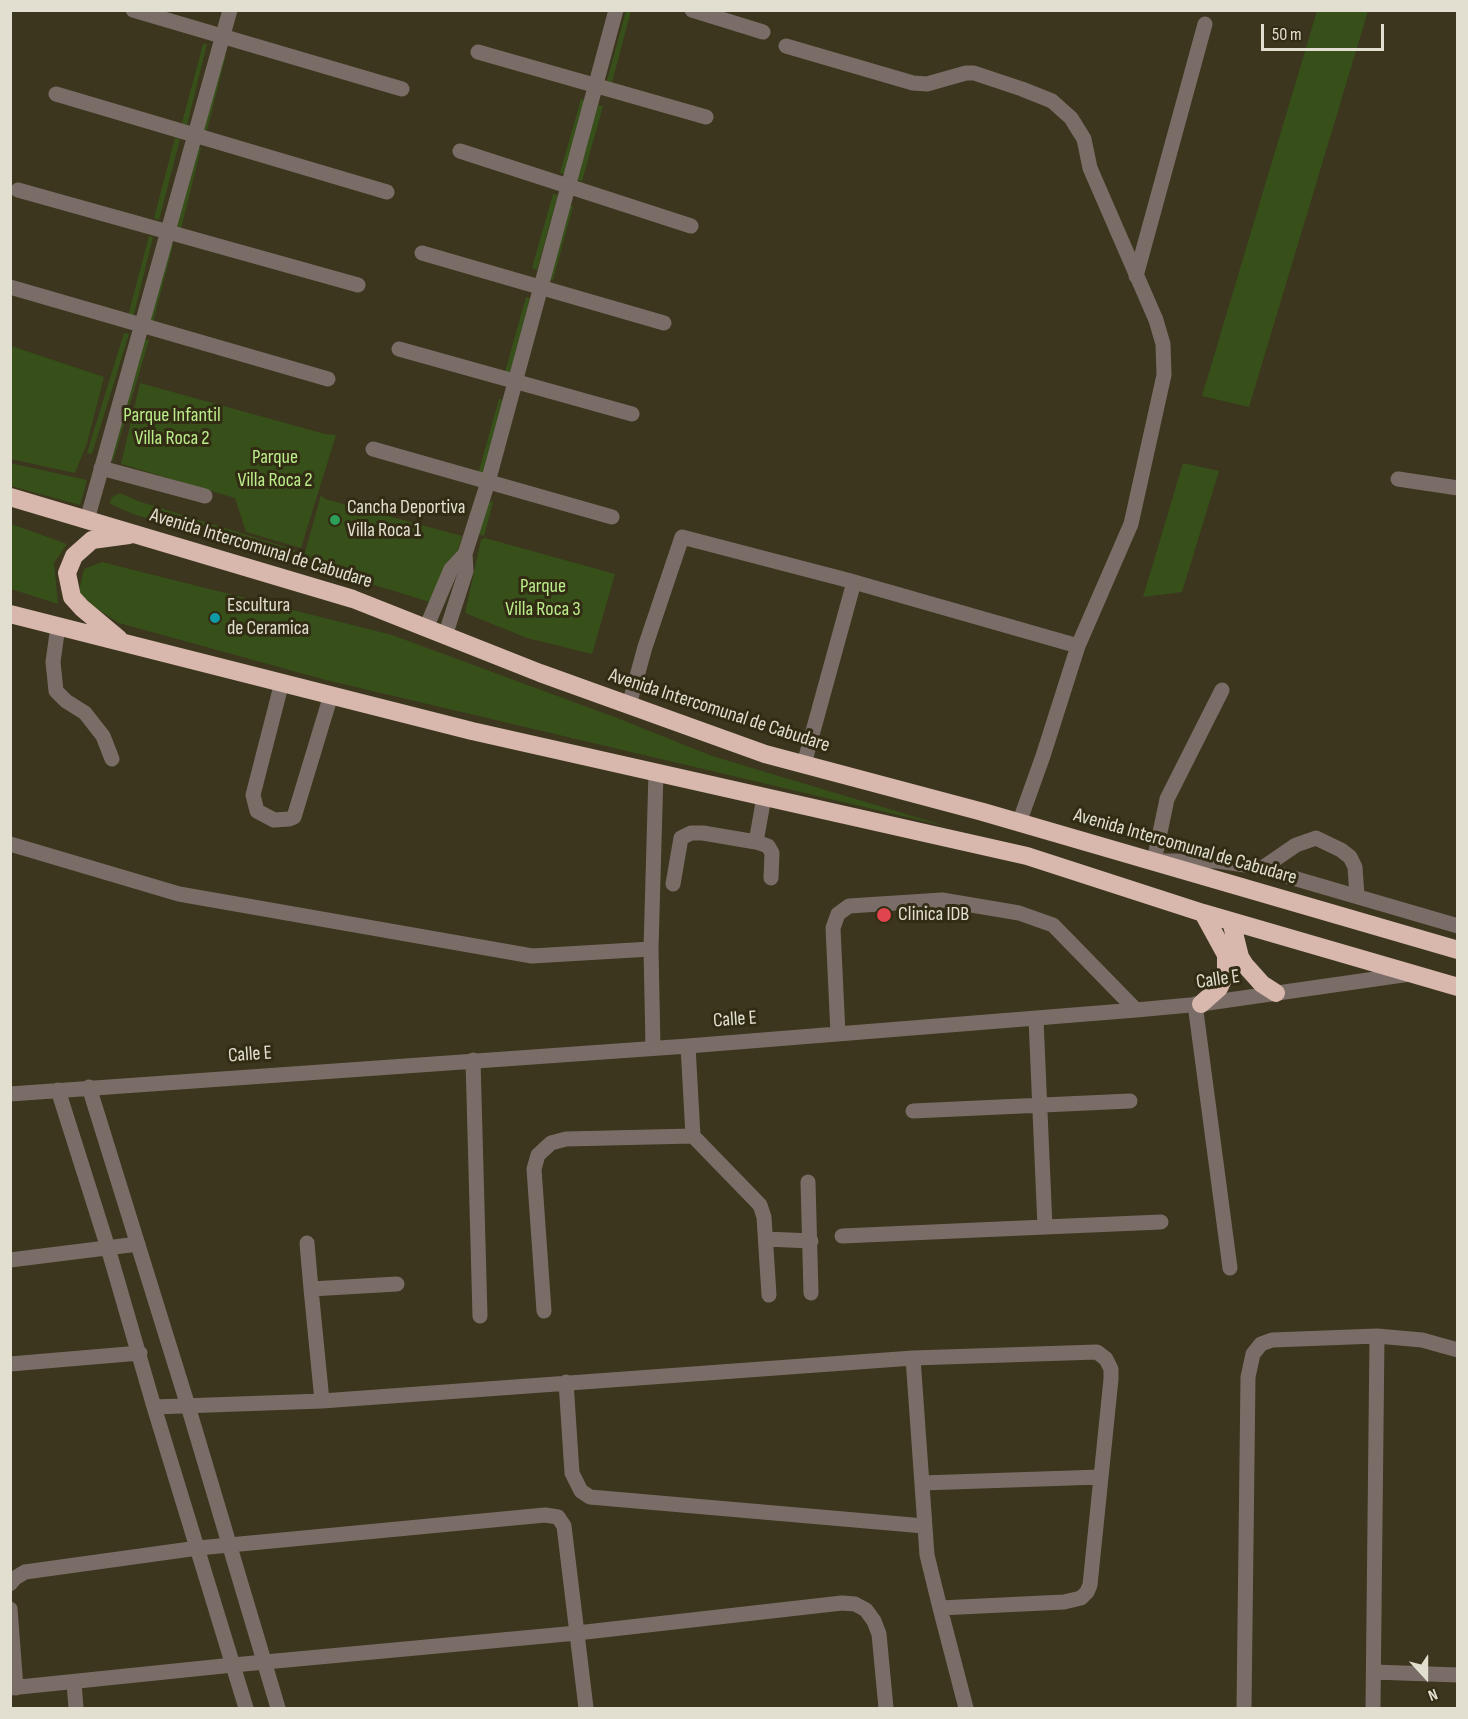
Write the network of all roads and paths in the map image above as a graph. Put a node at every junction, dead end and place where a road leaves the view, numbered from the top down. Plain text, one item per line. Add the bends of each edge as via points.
1 (133, 10) edge
2 (230, 10) edge
3 (616, 10) edge
4 (692, 10) edge
5 (1205, 24) dead end
6 (763, 32) dead end
7 (223, 37) junction
8 (786, 46) dead end
9 (478, 52) dead end
10 (597, 86) junction
11 (402, 88) dead end
12 (56, 94) dead end
13 (706, 117) dead end
14 (195, 135) junction
15 (460, 151) dead end
16 (569, 186) junction
17 (18, 190) dead end
18 (387, 192) dead end
19 (691, 226) dead end
20 (168, 232) junction
21 (423, 253) dead end
22 (1136, 276) junction
23 (358, 285) dead end
24 (10, 287) edge
25 (541, 288) junction
26 (664, 323) dead end
27 (142, 325) junction
28 (399, 349) dead end
29 (328, 380) dead end
30 (515, 381) junction
31 (632, 414) dead end
32 (373, 449) dead end
33 (101, 468) junction
34 (1398, 479) dead end
35 (488, 482) junction
36 (1458, 488) edge
37 (205, 496) dead end
38 (10, 497) edge
39 (612, 517) dead end
40 (87, 520) junction
41 (134, 534) junction
42 (465, 554) junction
43 (854, 582) junction
44 (10, 614) edge
45 (58, 626) junction
46 (426, 628) junction
47 (445, 636) junction
48 (121, 641) junction
49 (1078, 646) junction
50 (282, 682) junction
51 (1222, 690) dead end
52 (331, 695) junction
53 (629, 705) junction
54 (112, 759) dead end
55 (804, 764) junction
56 (656, 772) junction
57 (764, 797) junction
58 (1019, 823) junction
59 (756, 842) junction
60 (10, 844) edge
61 (1152, 861) junction
62 (1261, 869) junction
63 (771, 878) dead end
64 (673, 884) dead end
65 (1357, 897) junction
66 (1203, 913) junction
67 (1231, 921) junction
68 (1458, 926) edge
69 (651, 949) junction
70 (1458, 950) edge
71 (1413, 974) junction
72 (1458, 987) edge
73 (1276, 993) junction
74 (1198, 1004) junction
75 (1136, 1010) junction
76 (1036, 1019) junction
77 (838, 1034) junction
78 (688, 1046) junction
79 (653, 1047) junction
80 (473, 1060) junction
81 (89, 1088) junction
82 (58, 1090) junction
83 (10, 1094) edge
84 (1130, 1101) dead end
85 (1040, 1107) junction
86 (913, 1111) dead end
87 (693, 1136) junction
88 (808, 1182) dead end
89 (1161, 1222) dead end
90 (1045, 1227) junction
91 (842, 1236) dead end
92 (766, 1239) junction
93 (811, 1241) junction
94 (308, 1243) dead end
95 (138, 1244) junction
96 (108, 1248) junction
97 (10, 1260) edge
98 (1230, 1268) dead end
99 (397, 1284) dead end
100 (311, 1289) junction
101 (812, 1293) dead end
102 (769, 1295) dead end
103 (544, 1311) dead end
104 (480, 1316) dead end
105 (1377, 1336) junction
106 (1458, 1350) edge
107 (140, 1353) junction
108 (913, 1358) junction
109 (10, 1364) edge
110 (566, 1382) junction
111 (322, 1401) junction
112 (188, 1406) junction
113 (154, 1407) junction
114 (1100, 1476) junction
115 (922, 1483) junction
116 (924, 1526) junction
117 (229, 1545) junction
118 (198, 1548) junction
119 (10, 1584) edge
120 (940, 1608) junction
121 (10, 1609) edge
122 (577, 1633) junction
123 (264, 1662) junction
124 (233, 1665) junction
125 (1374, 1671) junction
126 (1458, 1675) edge
127 (74, 1682) junction
128 (13, 1688) edge
129 (76, 1708) edge
130 (246, 1708) edge
131 (278, 1708) edge
132 (586, 1708) edge
133 (886, 1708) edge
134 (966, 1708) edge
135 (1244, 1708) edge
136 (1373, 1708) edge

1 - 7 street
2 - 7 street
3 - 10 street
4 - 6 street
5 - 22 street
7 - 11 street
7 - 14 street
8 - 22 street via 913,83 927,84 974,73 1052,101 1071,118 1084,139 1090,168
9 - 10 street
10 - 13 street
10 - 16 street
12 - 14 street
14 - 18 street
14 - 20 street
15 - 16 street
16 - 19 street
16 - 25 street
17 - 20 street
20 - 23 street
20 - 27 street
21 - 25 street
22 - 49 street via 1163,344 1164,375 1131,524
24 - 27 street
25 - 26 street
25 - 30 street
27 - 29 street
27 - 33 street
28 - 30 street
30 - 31 street
30 - 35 street
32 - 35 street
33 - 37 street
33 - 40 street
34 - 36 street
35 - 39 street
35 - 42 street
38 - 40 highway, Avenida Intercomunal de Cabudare
40 - 41 highway, Avenida Intercomunal de Cabudare
41 - 46 highway, Avenida Intercomunal de Cabudare via 353,599
41 - 48 highway via 92,540 74,556 67,573 72,597
42 - 46 street via 451,569
42 - 47 street via 466,571
43 - 49 street
43 - 53 street via 682,537
43 - 55 street
44 - 45 highway
45 - 48 highway
45 - 54 street via 53,662 56,691 85,713 103,736
46 - 47 highway, Avenida Intercomunal de Cabudare
47 - 53 highway, Avenida Intercomunal de Cabudare
48 - 50 highway
49 - 58 street
50 - 52 highway
50 - 52 street via 253,795 257,811 274,820 294,817
51 - 61 street via 1167,799
52 - 56 highway
53 - 55 highway, Avenida Intercomunal de Cabudare
55 - 58 highway, Avenida Intercomunal de Cabudare
56 - 57 highway
56 - 69 street
57 - 59 street
57 - 66 highway via 1027,856
58 - 61 highway, Avenida Intercomunal de Cabudare
59 - 63 street via 768,846 772,853
59 - 64 street via 691,833 681,838
60 - 69 street via 179,894 532,956
61 - 62 street via 1217,861
61 - 70 highway, Avenida Intercomunal de Cabudare
62 - 65 street
62 - 65 street via 1296,845 1316,838 1350,857 1355,867
65 - 68 street
66 - 67 highway
66 - 74 highway via 1226,955 1226,973 1219,988
67 - 71 highway
67 - 73 highway via 1240,957 1262,984
69 - 79 street
71 - 72 highway
71 - 73 street, Calle E
73 - 74 street, Calle E
74 - 75 street, Calle E
74 - 98 street
75 - 76 street, Calle E
75 - 77 street via 1053,925 1019,913 942,900 849,906 838,914 833,928
76 - 77 street, Calle E
76 - 85 street
77 - 78 street, Calle E
78 - 79 street, Calle E
78 - 87 street
79 - 80 street, Calle E
80 - 81 street, Calle E
80 - 104 street
81 - 82 street, Calle E
81 - 95 street
82 - 83 street, Calle E
82 - 96 street
84 - 85 street
85 - 86 street
85 - 90 street
87 - 92 street via 760,1205
87 - 103 street via 566,1139 551,1143 538,1155 534,1169
88 - 93 street
89 - 90 street
90 - 91 street
92 - 93 street
92 - 102 street
93 - 101 street
94 - 100 street
95 - 96 street
95 - 112 street
96 - 97 street
96 - 107 street
99 - 100 street
100 - 111 street
105 - 106 street via 1422,1340
105 - 125 street
105 - 135 street via 1272,1340 1261,1344 1253,1354 1248,1377
107 - 109 street
107 - 113 street
108 - 110 street
108 - 114 street via 1097,1352 1111,1369
108 - 115 street
110 - 111 street
110 - 116 street via 573,1473 581,1491 590,1497
111 - 112 street
112 - 113 street
112 - 117 street
113 - 118 street
114 - 115 street
114 - 120 street via 1090,1585 1081,1598
115 - 116 street
116 - 120 street
117 - 118 street
117 - 122 street via 545,1515 558,1517 564,1526
117 - 123 street
118 - 119 street via 25,1572
118 - 124 street
120 - 134 street
121 - 128 street
122 - 123 street
122 - 132 street
122 - 133 street via 855,1604 866,1610 879,1634
123 - 124 street
123 - 131 street
124 - 127 street
124 - 130 street
125 - 126 street
125 - 136 street
127 - 128 street
127 - 129 street

